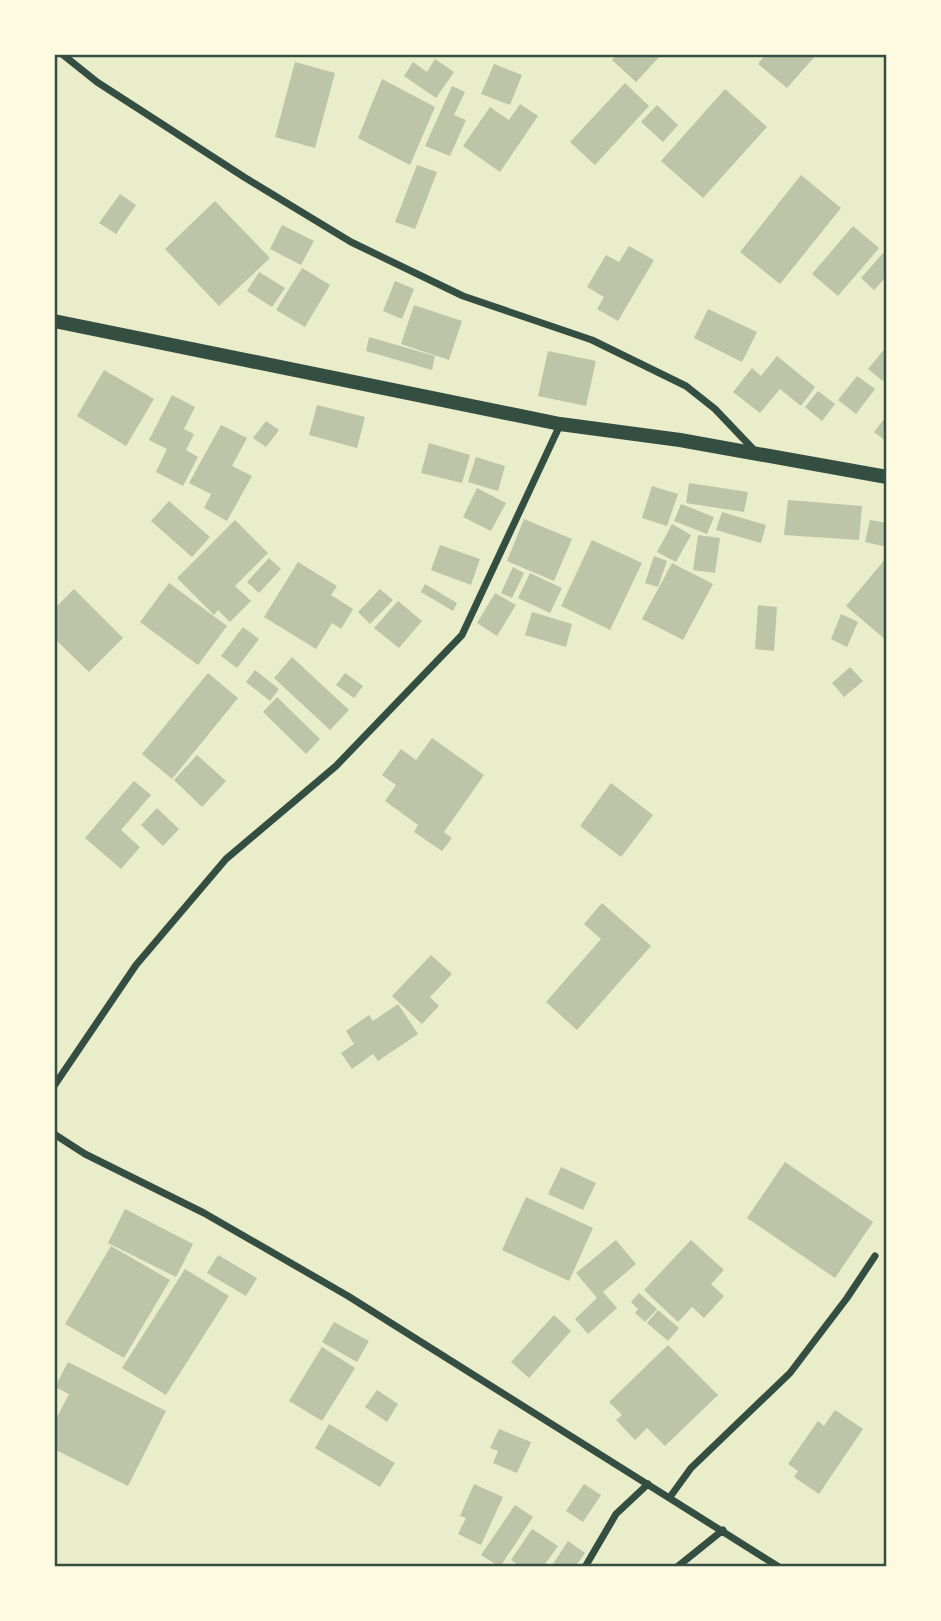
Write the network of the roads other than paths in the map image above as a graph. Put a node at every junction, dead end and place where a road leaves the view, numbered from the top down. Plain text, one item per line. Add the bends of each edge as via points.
1 (62, 54) edge
2 (54, 321) edge
3 (560, 424) junction
4 (757, 454) junction
5 (887, 477) edge
6 (54, 1086) edge
7 (54, 1134) edge
8 (875, 1256) dead end
9 (648, 1484) junction
10 (670, 1497) junction
11 (723, 1530) junction
12 (585, 1567) edge
13 (677, 1567) edge
14 (779, 1567) edge

1 - 4 street via 120,97 351,242 463,296 592,340 686,386
2 - 3 main road
3 - 4 main road
3 - 6 street via 462,635 336,766 226,859 136,965
4 - 5 main road
7 - 9 street via 348,1296
8 - 10 street via 790,1373 691,1468
9 - 10 street
9 - 12 street via 617,1514
10 - 11 street
11 - 13 street
11 - 14 street

